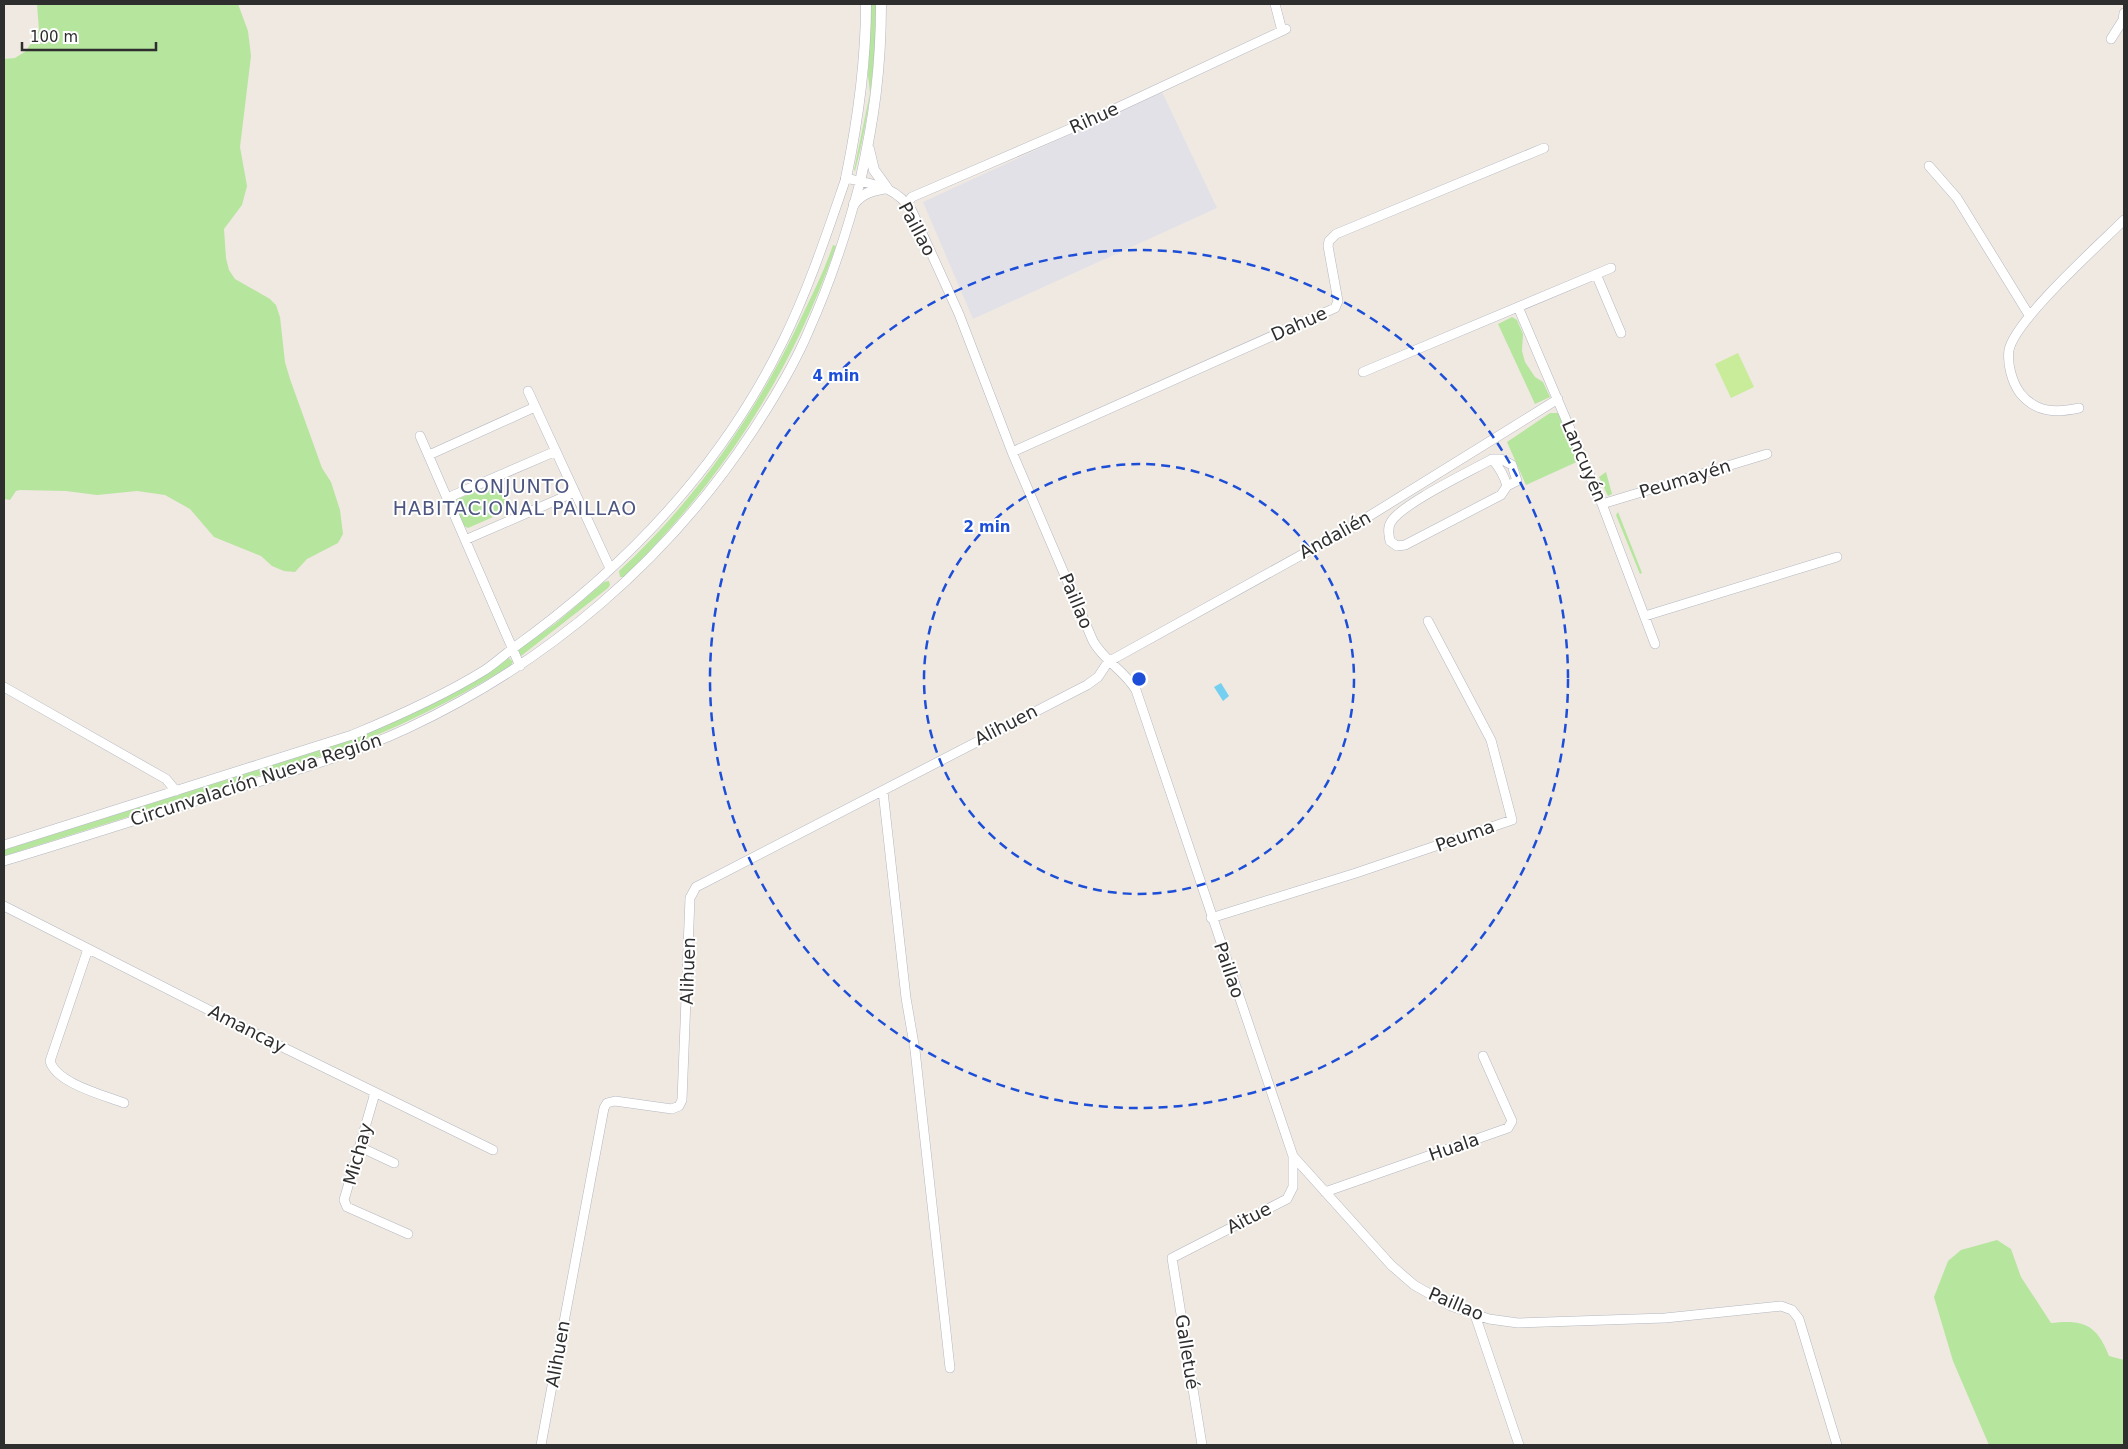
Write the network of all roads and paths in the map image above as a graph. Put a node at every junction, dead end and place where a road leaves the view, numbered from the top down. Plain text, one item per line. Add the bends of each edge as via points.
1 (866, 4) edge
2 (881, 4) edge
3 (1275, 4) edge
4 (2124, 13) edge
5 (2111, 39) dead end
6 (868, 143) junction
7 (1544, 148) dead end
8 (1929, 166) dead end
9 (846, 178) junction
10 (860, 182) junction
11 (887, 188) junction
12 (854, 204) junction
13 (907, 204) junction
14 (2124, 220) edge
15 (1611, 268) dead end
16 (1596, 274) junction
17 (1518, 308) junction
18 (2029, 315) junction
19 (1621, 333) dead end
20 (1363, 372) dead end
21 (528, 390) dead end
22 (1558, 399) junction
23 (535, 407) junction
24 (2079, 408) dead end
25 (420, 436) dead end
26 (556, 451) junction
27 (1012, 452) junction
28 (1767, 454) dead end
29 (429, 455) junction
30 (575, 492) junction
31 (447, 498) junction
32 (1602, 504) junction
33 (1379, 510) junction
34 (1389, 528) junction
35 (465, 540) junction
36 (1837, 557) dead end
37 (610, 568) junction
38 (622, 585) junction
39 (1645, 616) junction
40 (1428, 621) dead end
41 (1655, 644) dead end
42 (512, 649) junction
43 (1108, 662) junction
44 (520, 666) junction
45 (4, 687) edge
46 (884, 790) junction
47 (176, 791) junction
48 (4, 845) edge
49 (4, 861) edge
50 (4, 906) edge
51 (1211, 918) junction
52 (88, 950) junction
53 (1483, 1056) dead end
54 (375, 1093) junction
55 (124, 1103) dead end
56 (360, 1147) junction
57 (493, 1150) dead end
58 (1293, 1156) junction
59 (394, 1163) dead end
60 (1325, 1192) junction
61 (408, 1234) dead end
62 (1172, 1258) joint
63 (1475, 1315) junction
64 (950, 1368) dead end
65 (541, 1445) edge
66 (1202, 1445) edge
67 (1518, 1445) edge
68 (1837, 1445) edge

1 - 9 street, Circunvalación Nueva Región via 866,48
2 - 6 street, Circunvalación Nueva Región via 881,46
3 - 13 street, Rihue via 1284,30 1093,119 912,197
4 - 5 street
6 - 10 street, Circunvalación Nueva Región
6 - 11 street via 874,170
7 - 27 street, Dahue via 1336,234 1328,246 1338,302 1335,308
8 - 18 street via 1957,198
9 - 10 street, Paillao
9 - 37 street, Circunvalación Nueva Región via 814,271 782,342 752,397 718,449 678,500
10 - 11 street, Paillao
10 - 12 street, Circunvalación Nueva Región
11 - 12 street via 869,192
11 - 13 street, Paillao
12 - 38 street, Circunvalación Nueva Región via 809,330 762,416 704,498
13 - 27 street, Paillao via 959,314
14 - 18 street
15 - 16 street
16 - 17 street
16 - 19 street
17 - 20 street
17 - 22 street, Lancuyén
18 - 24 street via 2009,349 2010,371 2019,391 2036,407 2049,411
21 - 23 street
22 - 32 street, Lancuyén
22 - 33 street, Andalién
23 - 26 street
23 - 29 street
25 - 29 street
26 - 30 street
26 - 31 street
27 - 43 street, Paillao via 1093,641
28 - 32 street, Peumayén
29 - 31 street
30 - 35 street
30 - 37 street
31 - 35 street
32 - 39 street, Lancuyén
33 - 34 street
33 - 43 street, Andalién
34 - 34 street via 1405,508 1492,459 1502,459 1512,465 1517,481 1507,486 1501,496 1405,545 1397,546 1390,541
35 - 42 street
36 - 39 street
37 - 38 street
37 - 42 street, Circunvalación Nueva Región via 555,618
38 - 44 street, Circunvalación Nueva Región
39 - 41 street, Lancuyén
40 - 51 street, Peuma via 1491,740 1512,820
42 - 44 street
42 - 47 street, Circunvalación Nueva Región via 461,684 380,724
43 - 46 street, Alihuen via 1098,677 1087,685
43 - 51 street, Paillao via 1129,679 1139,697
44 - 49 street, Circunvalación Nueva Región via 435,715 352,751
45 - 47 street via 166,779
46 - 64 street
46 - 65 street, Alihuen via 693,890 690,898 682,1100 672,1109 612,1101 604,1108
47 - 48 street, Circunvalación Nueva Región
50 - 52 street, Amancay
51 - 58 street, Paillao
52 - 54 street, Amancay
52 - 55 street via 50,1060 56,1072 70,1081
53 - 60 street, Huala via 1512,1121 1508,1128
54 - 56 street, Michay
54 - 57 street, Amancay
56 - 59 street
56 - 61 street, Michay via 344,1200 347,1207
58 - 60 street, Paillao
58 - 62 street, Aitue via 1293,1187 1286,1199
60 - 63 street, Paillao via 1402,1276 1439,1300
62 - 66 street, Galletué
63 - 67 street
63 - 68 street, Paillao via 1503,1322 1532,1324 1788,1308 1799,1319

